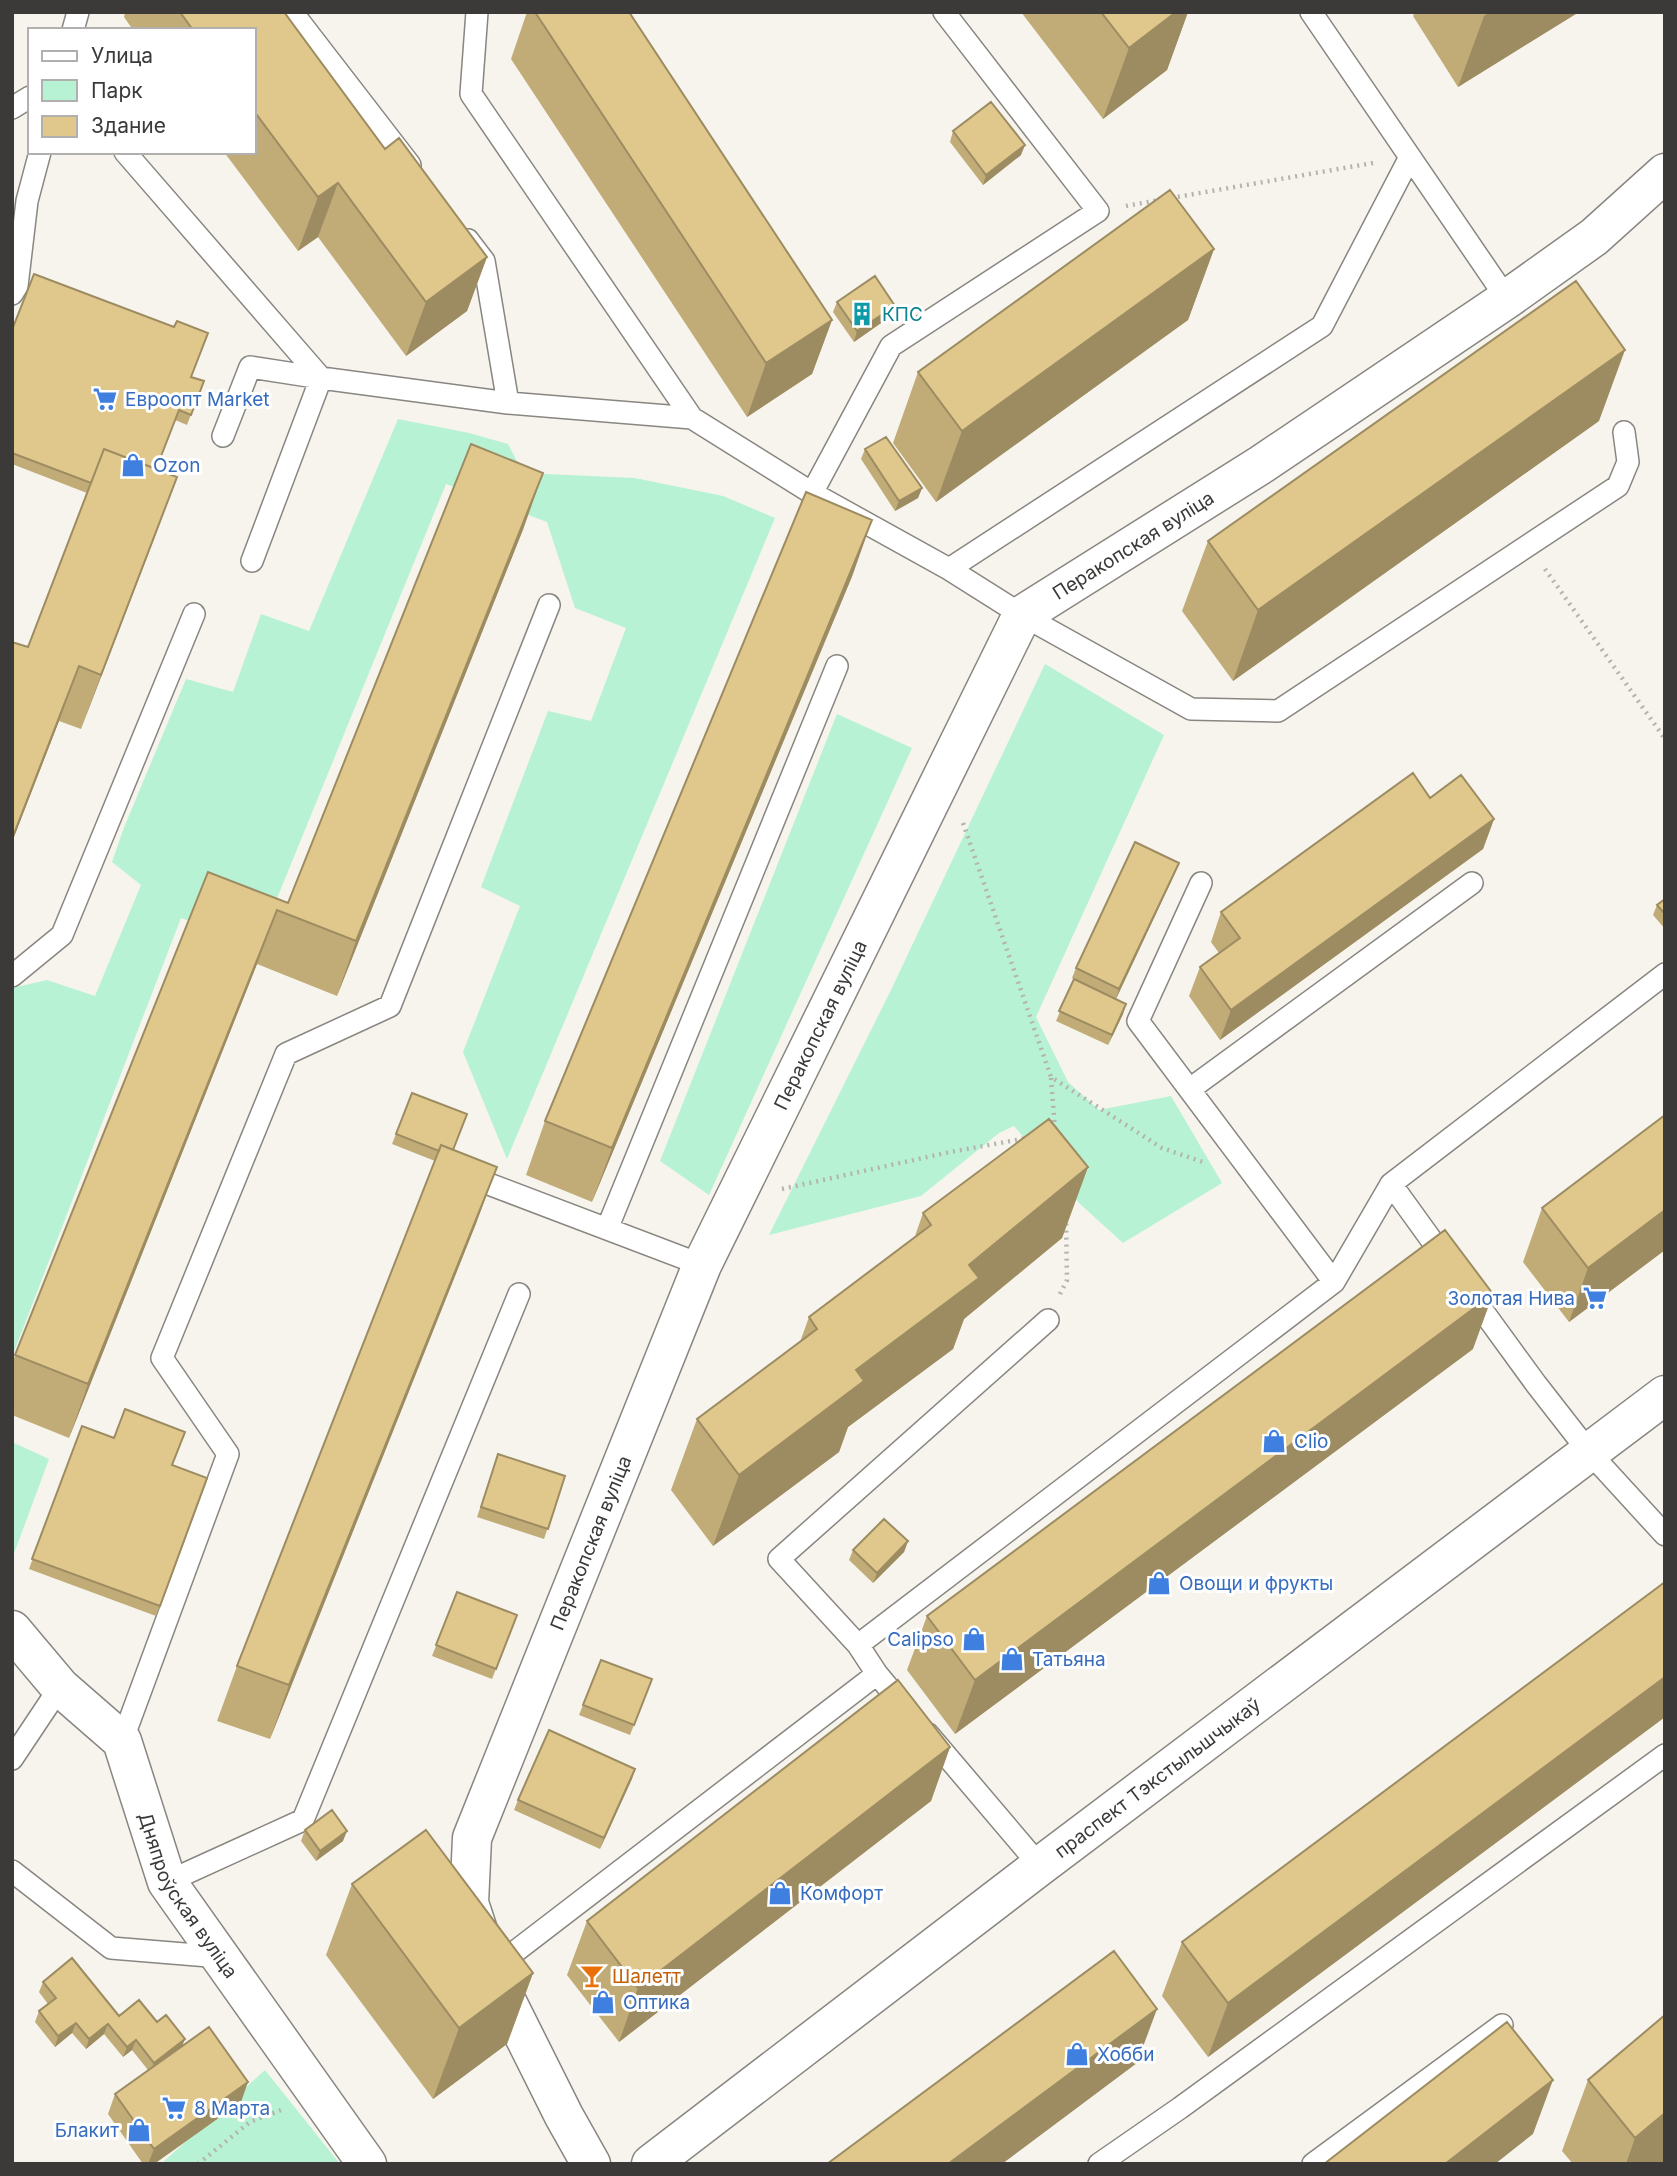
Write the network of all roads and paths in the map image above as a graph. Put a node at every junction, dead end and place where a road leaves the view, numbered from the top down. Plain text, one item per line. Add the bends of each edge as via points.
1 (292, 12) edge
2 (477, 12) edge
3 (944, 12) edge
4 (1311, 12) edge
5 (28, 98) edge
6 (12, 108) edge
7 (39, 154) edge
8 (127, 154) edge
9 (1410, 157) junction
10 (1665, 173) edge
11 (425, 185) edge
12 (1098, 211) junction
13 (459, 228) edge
14 (12, 294) edge
15 (1507, 299) junction
16 (321, 378) junction
17 (508, 403) junction
18 (692, 418) junction
19 (1624, 432) dead end
20 (223, 436) dead end
21 (812, 493) junction
22 (1528, 546) junction
23 (253, 561) dead end
24 (949, 569) junction
25 (549, 605) dead end
26 (194, 614) dead end
27 (1022, 615) junction
28 (837, 667) dead end
29 (1665, 739) edge
30 (945, 770) junction
31 (1201, 883) dead end
32 (1472, 883) dead end
33 (1665, 974) edge
34 (12, 976) edge
35 (1051, 1077) junction
36 (1189, 1089) junction
37 (1056, 1133) edge
38 (1029, 1138) edge
39 (455, 1171) edge
40 (1259, 1182) junction
41 (1391, 1184) junction
42 (734, 1200) junction
43 (1065, 1210) edge
44 (607, 1229) junction
45 (702, 1265) junction
46 (1334, 1282) junction
47 (519, 1294) dead end
48 (1048, 1320) joint
49 (1665, 1395) edge
50 (1589, 1452) junction
51 (1665, 1535) edge
52 (12, 1630) edge
53 (858, 1645) junction
54 (877, 1674) junction
55 (60, 1687) junction
56 (122, 1741) junction
57 (1665, 1755) edge
58 (12, 1759) edge
59 (1040, 1866) junction
60 (12, 1871) edge
61 (167, 1882) junction
62 (221, 1957) junction
63 (491, 1970) junction
64 (1502, 2025) edge
65 (325, 2104) junction
66 (198, 2164) edge
67 (368, 2164) edge
68 (591, 2164) edge
69 (651, 2164) edge
70 (1100, 2164) edge
71 (1313, 2164) edge

1 - 11 lane
2 - 18 lane via 471,94
3 - 12 lane
4 - 9 lane
5 - 6 lane
7 - 14 lane
8 - 16 lane
9 - 12 path
9 - 15 lane
9 - 24 lane via 1322,326
10 - 15 street, Перакопская вуліца via 1594,237
12 - 21 lane via 891,346
13 - 17 lane via 484,261
15 - 27 street, Перакопская вуліца via 1262,464
16 - 17 lane
16 - 20 lane via 250,367
16 - 23 lane
17 - 18 lane
18 - 21 lane
19 - 22 lane via 1628,462 1618,486
21 - 24 lane
22 - 27 lane via 1278,711 1191,709
22 - 29 path
24 - 27 lane
25 - 56 lane via 390,1006 286,1054 162,1358 228,1454
26 - 34 lane via 62,935
27 - 30 street, Перакопская вуліца
28 - 44 lane
30 - 35 path
30 - 42 street, Перакопская вуліца
31 - 36 lane via 1138,1021
32 - 36 lane
33 - 41 lane
35 - 37 path
35 - 40 path via 1162,1148
36 - 40 lane
38 - 42 path
39 - 44 lane
40 - 46 lane
41 - 46 lane
41 - 50 lane
42 - 45 street, Перакопская вуліца
43 - 48 path via 1067,1280
44 - 45 lane
45 - 63 street, Перакопская вуліца via 472,1838 468,1903
46 - 53 lane
47 - 61 lane via 303,1820
48 - 53 lane via 779,1559
49 - 50 street, праспект Тэкстыльшчыкаў
50 - 51 lane
50 - 59 street, праспект Тэкстыльшчыкаў
52 - 55 street
53 - 54 lane
54 - 59 lane
54 - 63 lane
55 - 56 street
55 - 58 lane
56 - 61 street, Дняпроўская вуліца
57 - 70 lane
59 - 69 street, праспект Тэкстыльшчыкаў
60 - 62 lane via 111,1948
61 - 62 street, Дняпроўская вуліца
62 - 65 street, Дняпроўская вуліца
63 - 68 street, Перакопская вуліца
64 - 71 lane
65 - 66 path via 277,2111 250,2122
65 - 67 street, Дняпроўская вуліца

